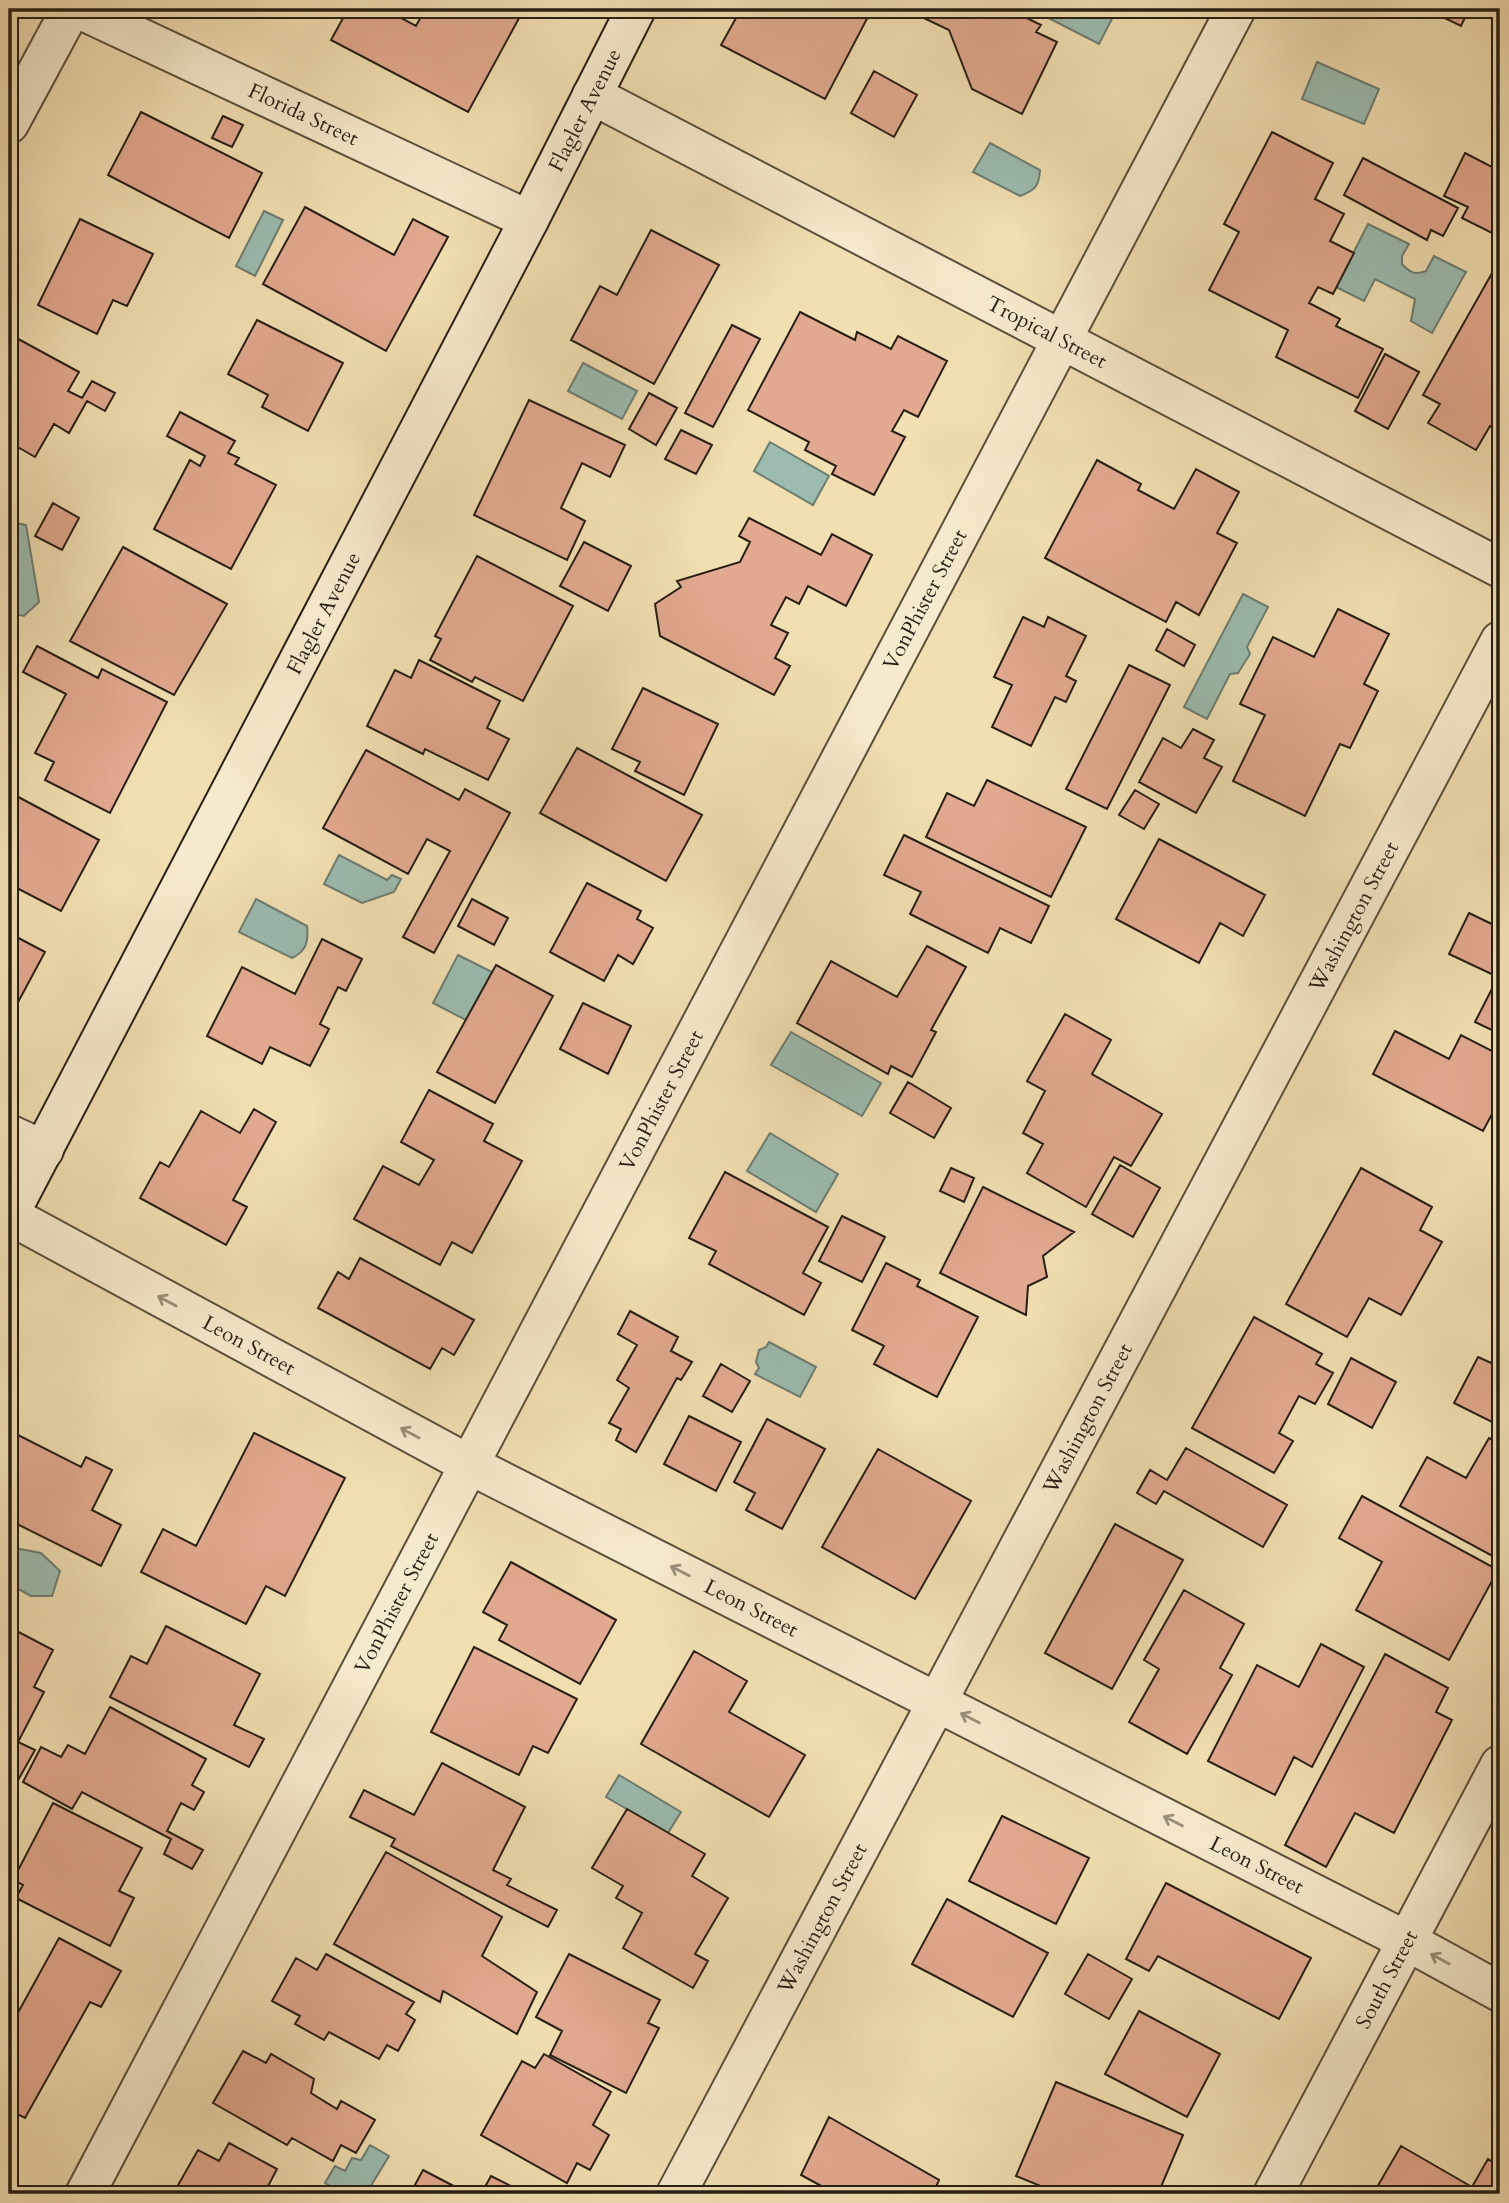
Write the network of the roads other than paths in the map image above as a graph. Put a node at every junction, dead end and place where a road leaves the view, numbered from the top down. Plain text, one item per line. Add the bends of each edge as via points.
1 (71, 9) edge
2 (79, 9) edge
3 (636, 9) edge
4 (1236, 9) edge
5 (592, 95) junction
6 (9, 124) edge
7 (529, 220) junction
8 (1060, 338) junction
9 (1500, 568) edge
10 (1500, 641) edge
11 (9, 1134) edge
12 (44, 1150) junction
13 (9, 1215) edge
14 (470, 1465) junction
15 (936, 1700) junction
16 (1500, 1765) edge
17 (1407, 1941) junction
18 (1500, 1992) edge
19 (85, 2194) edge
20 (676, 2194) edge
21 (1273, 2194) edge

1 - 6 street
2 - 7 street, Florida Street
3 - 5 street, Flagler Avenue
4 - 8 street, VonPhister Street
5 - 7 street, Flagler Avenue
5 - 8 street, Tropical Street
7 - 12 street, Flagler Avenue
8 - 9 street, Tropical Street
8 - 14 street, VonPhister Street
10 - 15 street, Washington Street
11 - 12 street
12 - 13 street, Flagler Avenue
14 -> 13 street, Leon Street
15 -> 14 street, Leon Street
14 - 19 street, VonPhister Street
17 -> 15 street, Leon Street
15 - 20 street, Washington Street
16 - 17 street, South Street
18 -> 17 street, Leon Street
17 - 21 street, South Street

